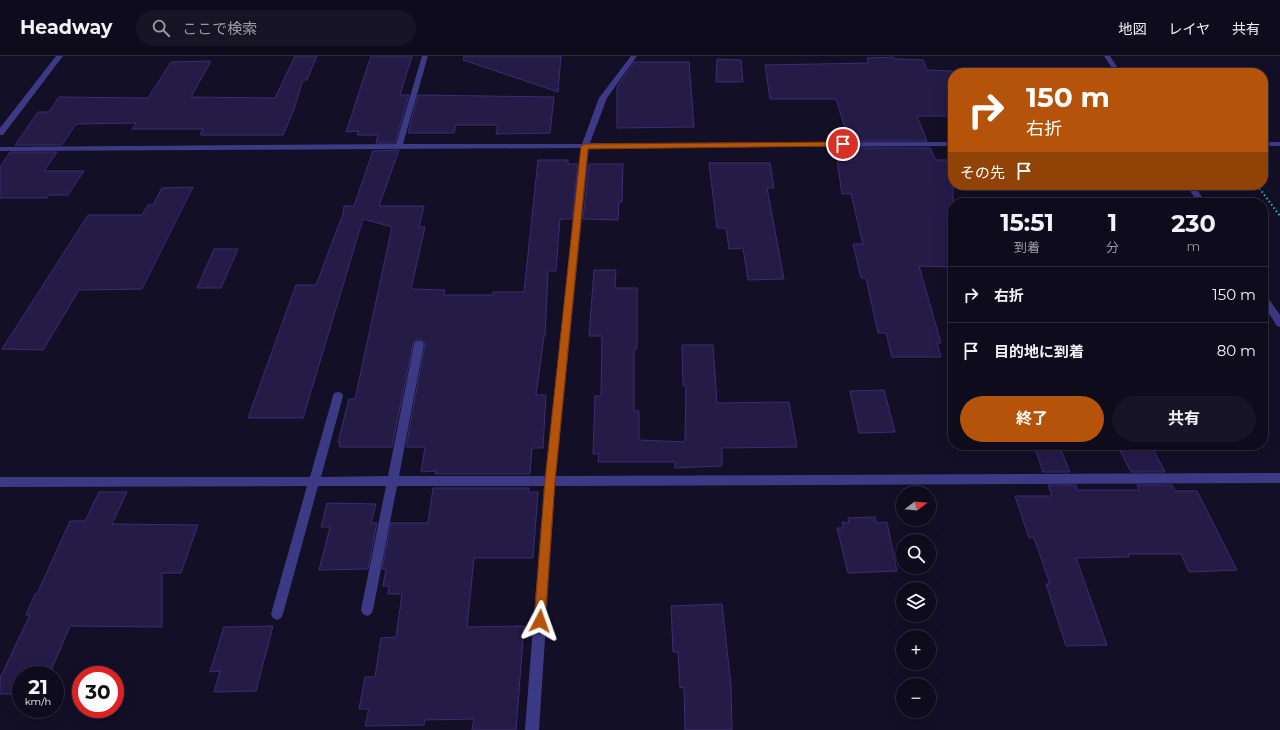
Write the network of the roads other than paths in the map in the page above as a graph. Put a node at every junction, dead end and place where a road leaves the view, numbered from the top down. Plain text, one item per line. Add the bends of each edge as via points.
1 (60, 56) edge
2 (425, 56) edge
3 (634, 56) edge
4 (1107, 56) edge
5 (1115, 68) edge
6 (0, 133) edge
7 (948, 144) edge
8 (1268, 144) edge
9 (1280, 144) edge
10 (400, 146) junction
11 (585, 146) junction
12 (0, 148) edge
13 (1268, 305) edge
14 (1280, 323) edge
15 (419, 344) dead end
16 (338, 396) dead end
17 (1280, 478) edge
18 (550, 481) junction
19 (0, 482) edge
20 (314, 482) junction
21 (393, 482) junction
22 (367, 610) dead end
23 (276, 614) dead end
24 (532, 730) edge

1 - 6 street
2 - 10 street
3 - 11 street via 603,98
4 - 5 street
7 - 11 street
8 - 9 street
10 - 11 street
10 - 12 street
11 - 18 street
13 - 14 street
15 - 21 street
16 - 20 street
17 - 18 street
18 - 21 street
18 - 24 street
19 - 20 street
20 - 21 street
20 - 23 street
21 - 22 street

